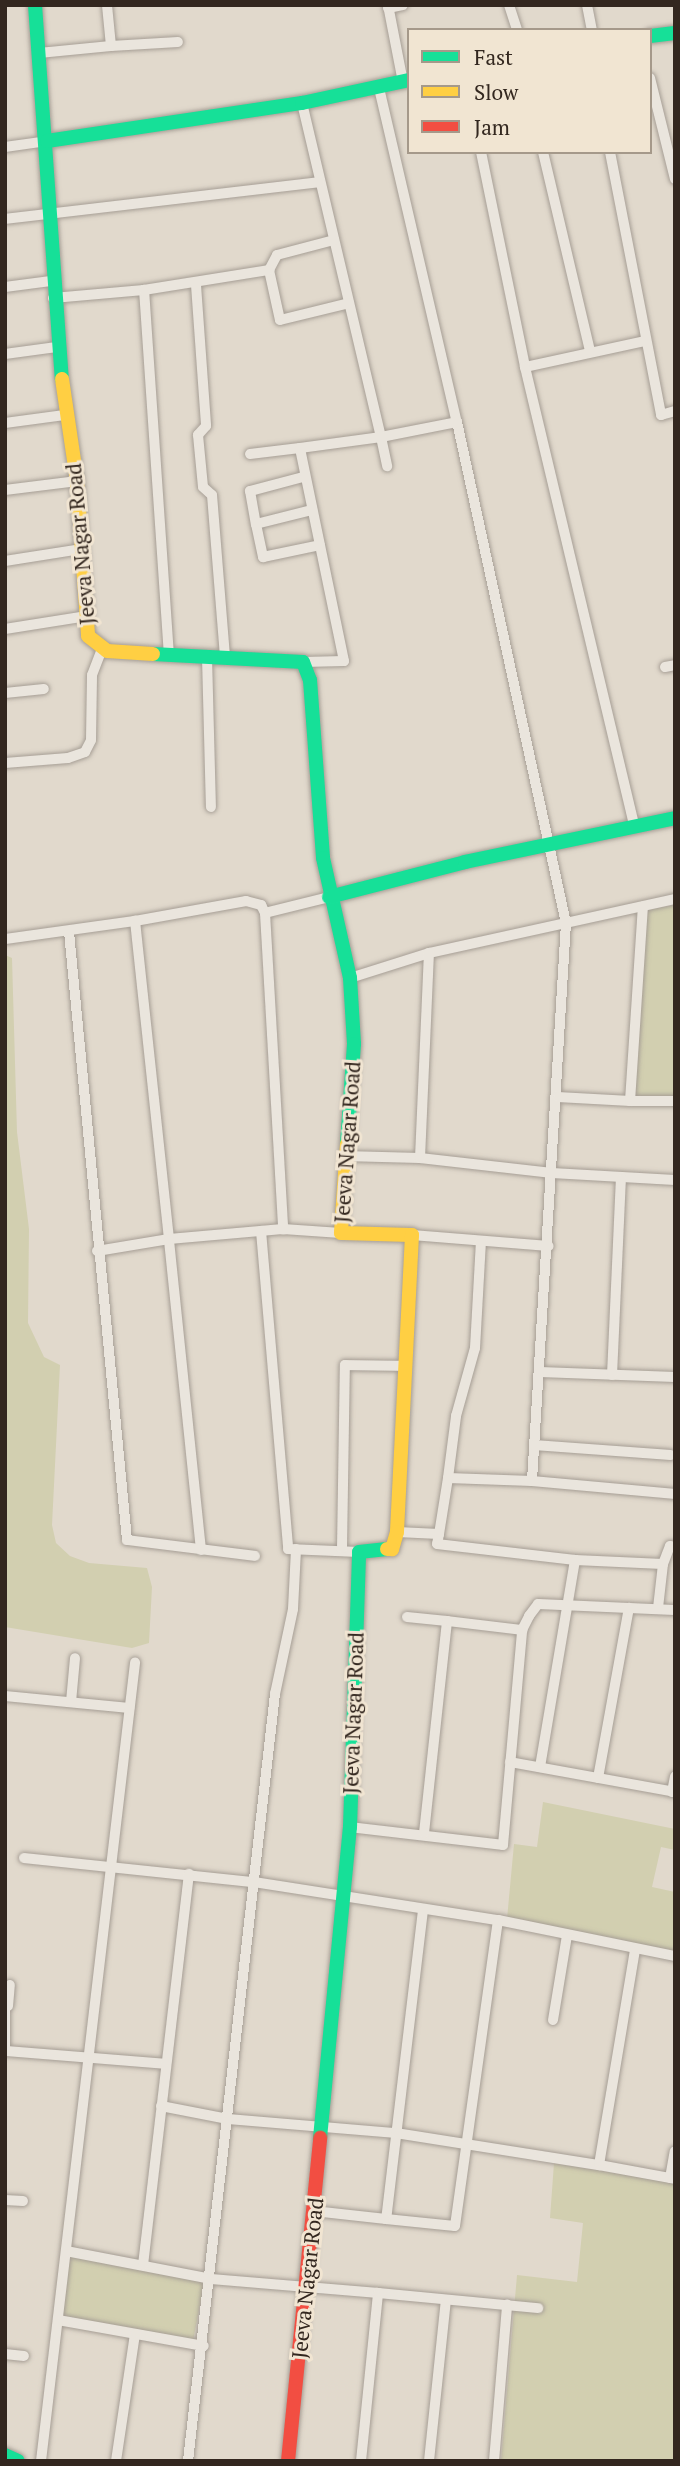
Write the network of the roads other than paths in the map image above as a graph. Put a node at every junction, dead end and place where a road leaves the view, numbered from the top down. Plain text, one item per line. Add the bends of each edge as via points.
1 (35, 5) edge
2 (107, 5) edge
3 (403, 5) edge
4 (509, 5) edge
5 (587, 5) edge
6 (388, 7) edge
7 (516, 28) edge
8 (592, 28) edge
9 (675, 33) edge
10 (652, 36) edge
11 (178, 43) dead end
12 (111, 46) junction
13 (39, 53) junction
14 (406, 81) edge
15 (652, 86) edge
16 (379, 88) junction
17 (302, 103) junction
18 (47, 141) junction
19 (5, 147) edge
20 (481, 154) edge
21 (543, 154) edge
22 (610, 154) edge
23 (675, 179) edge
24 (320, 182) junction
25 (48, 212) junction
26 (5, 219) edge
27 (334, 240) junction
28 (269, 270) junction
29 (51, 281) junction
30 (197, 285) junction
31 (5, 287) edge
32 (144, 290) junction
33 (53, 298) junction
34 (349, 303) junction
35 (645, 341) junction
36 (57, 347) junction
37 (590, 351) junction
38 (5, 354) edge
39 (525, 367) junction
40 (675, 411) edge
41 (64, 415) junction
42 (457, 422) junction
43 (5, 423) edge
44 (381, 438) junction
45 (300, 448) junction
46 (250, 454) dead end
47 (387, 466) dead end
48 (303, 477) junction
49 (77, 481) junction
50 (5, 490) edge
51 (312, 510) junction
52 (256, 524) junction
53 (320, 545) junction
54 (82, 549) junction
55 (5, 561) edge
56 (87, 616) junction
57 (5, 629) edge
58 (103, 647) junction
59 (169, 656) junction
60 (207, 657) junction
61 (225, 658) junction
62 (303, 662) junction
63 (44, 689) dead end
64 (5, 693) edge
65 (5, 763) edge
66 (211, 807) dead end
67 (675, 818) edge
68 (634, 826) junction
69 (549, 845) junction
70 (329, 897) junction
71 (675, 899) edge
72 (643, 906) junction
73 (265, 914) junction
74 (135, 921) junction
75 (566, 923) junction
76 (69, 932) junction
77 (5, 939) edge
78 (429, 953) junction
79 (351, 978) junction
80 (558, 1097) junction
81 (630, 1101) junction
82 (675, 1101) edge
83 (344, 1156) junction
84 (420, 1158) junction
85 (552, 1173) junction
86 (621, 1179) junction
87 (675, 1181) edge
88 (283, 1229) junction
89 (261, 1231) junction
90 (341, 1233) junction
91 (412, 1235) junction
92 (169, 1239) junction
93 (481, 1241) junction
94 (549, 1246) junction
95 (97, 1251) junction
96 (407, 1366) junction
97 (540, 1372) junction
98 (612, 1375) junction
99 (675, 1377) edge
100 (534, 1445) junction
101 (671, 1455) dead end
102 (448, 1478) junction
103 (531, 1481) junction
104 (675, 1494) edge
105 (397, 1532) junction
106 (439, 1534) junction
107 (675, 1547) edge
108 (342, 1548) junction
109 (296, 1549) junction
110 (201, 1550) junction
111 (359, 1552) junction
112 (255, 1556) dead end
113 (575, 1560) junction
114 (663, 1564) junction
115 (568, 1606) junction
116 (629, 1608) junction
117 (658, 1608) junction
118 (675, 1610) edge
119 (407, 1617) dead end
120 (447, 1621) junction
121 (522, 1630) junction
122 (75, 1658) dead end
123 (135, 1663) dead end
124 (5, 1696) edge
125 (71, 1702) junction
126 (130, 1708) junction
127 (510, 1762) junction
128 (540, 1767) junction
129 (675, 1776) edge
130 (598, 1778) junction
131 (673, 1792) edge
132 (350, 1827) junction
133 (424, 1833) junction
134 (24, 1858) dead end
135 (111, 1866) junction
136 (189, 1874) junction
137 (254, 1882) junction
138 (342, 1898) junction
139 (423, 1910) junction
140 (498, 1920) junction
141 (567, 1935) junction
142 (635, 1949) junction
143 (675, 1956) edge
144 (10, 1985) dead end
145 (6, 2006) edge
146 (553, 2020) dead end
147 (5, 2049) edge
148 (89, 2056) junction
149 (165, 2064) junction
150 (160, 2106) junction
151 (228, 2119) junction
152 (323, 2129) junction
153 (396, 2133) junction
154 (467, 2144) junction
155 (675, 2151) edge
156 (599, 2165) junction
157 (672, 2178) edge
158 (5, 2200) edge
159 (23, 2201) dead end
160 (314, 2211) junction
161 (386, 2219) junction
162 (66, 2251) junction
163 (143, 2265) junction
164 (211, 2279) junction
165 (306, 2285) junction
166 (377, 2293) junction
167 (446, 2300) junction
168 (507, 2305) junction
169 (538, 2308) dead end
170 (58, 2320) junction
171 (135, 2334) junction
172 (204, 2346) junction
173 (5, 2354) edge
174 (24, 2356) dead end
175 (5, 2455) edge
176 (18, 2461) edge
177 (41, 2461) edge
178 (116, 2461) edge
179 (188, 2461) edge
180 (288, 2461) edge
181 (361, 2461) edge
182 (429, 2461) edge
183 (494, 2461) edge

1 - 13 street, Jeeva Nagar Road
2 - 12 street
3 - 6 street
4 - 7 street
5 - 8 street
6 - 14 street
9 - 10 street
11 - 12 street
12 - 13 street
13 - 18 street, Jeeva Nagar Road
14 - 16 street
15 - 23 street
16 - 17 street
16 - 42 street
17 - 18 street
17 - 24 street
18 - 19 street
18 - 25 street, Jeeva Nagar Road
20 - 39 street
21 - 37 street
22 - 35 street
24 - 25 street via 194,200
24 - 27 street
25 - 26 street
25 - 29 street, Jeeva Nagar Road
27 - 28 street via 277,255
27 - 34 street
28 - 30 street
28 - 34 street via 280,320
29 - 31 street
29 - 33 street, Jeeva Nagar Road
30 - 32 street
30 - 61 street via 206,426 198,435 204,487 212,495
32 - 33 street
32 - 59 street
33 - 36 street, Jeeva Nagar Road
34 - 44 street
35 - 37 street
35 - 40 street via 661,415
36 - 38 street
36 - 41 street, Jeeva Nagar Road
37 - 39 street
39 - 68 street
41 - 43 street
41 - 49 street, Jeeva Nagar Road
42 - 44 street
42 - 69 street
44 - 45 street
44 - 47 street
45 - 46 street
45 - 48 street
48 - 51 street
48 - 52 street via 250,491
49 - 50 street
49 - 54 street, Jeeva Nagar Road
51 - 52 street
51 - 53 street
52 - 53 street via 263,557
53 - 62 street via 344,661
54 - 55 street
54 - 56 street, Jeeva Nagar Road
56 - 57 street
56 - 58 street, Jeeva Nagar Road via 89,636
58 - 59 street, Jeeva Nagar Road
58 - 65 street via 92,675 91,740 85,752 68,758
59 - 60 street, Jeeva Nagar Road
60 - 61 street, Jeeva Nagar Road
60 - 66 street
61 - 62 street, Jeeva Nagar Road
62 - 70 street, Jeeva Nagar Road via 310,680
63 - 64 street
67 - 68 street
68 - 69 street
69 - 70 street
69 - 75 street
70 - 73 street
70 - 79 street, Jeeva Nagar Road
71 - 72 street
72 - 75 street
72 - 81 street
73 - 74 street via 261,905 246,901
73 - 88 street
74 - 76 street
74 - 92 street
75 - 78 street
75 - 80 street
76 - 77 street
76 - 95 street
78 - 79 street
78 - 84 street
79 - 83 street, Jeeva Nagar Road via 354,1044
80 - 81 street
80 - 85 street
81 - 82 street
83 - 84 street
83 - 90 street, Jeeva Nagar Road
84 - 85 street
85 - 86 street
85 - 94 street
86 - 87 street
86 - 98 street
88 - 89 street
88 - 90 street
89 - 92 street
89 - 109 street via 288,1549
90 - 91 street, Jeeva Nagar Road
91 - 93 street
91 - 96 street
92 - 95 street
92 - 110 street
93 - 94 street
93 - 102 street via 475,1348 456,1416
94 - 97 street
95 - 110 street via 127,1540
96 - 105 street
96 - 108 street via 345,1365
97 - 98 street
97 - 100 street
98 - 99 street
100 - 101 street
100 - 103 street
102 - 103 street
102 - 106 street
103 - 104 street
105 - 106 street
105 - 111 street via 391,1549
106 - 113 street via 437,1544 513,1551 524,1558
107 - 114 street via 670,1546
108 - 109 street
108 - 111 street
109 - 137 street via 293,1609 275,1694
110 - 112 street
111 - 132 street, Jeeva Nagar Road
113 - 114 street
113 - 115 street
114 - 117 street
115 - 116 street
115 - 121 street via 538,1604
115 - 128 street
116 - 117 street
116 - 130 street
117 - 118 street
119 - 120 street
120 - 121 street
120 - 133 street
121 - 127 street
122 - 125 street
123 - 126 street
124 - 125 street
125 - 126 street
126 - 135 street
127 - 128 street
127 - 133 street via 503,1846
128 - 130 street
129 - 131 street
130 - 131 street
132 - 133 street
132 - 138 street, Jeeva Nagar Road
134 - 135 street
135 - 136 street
135 - 148 street
136 - 137 street
136 - 149 street
137 - 138 street
137 - 151 street
138 - 139 street
138 - 152 street, Jeeva Nagar Road
139 - 140 street
139 - 153 street
140 - 141 street
140 - 154 street
141 - 142 street
141 - 146 street
142 - 143 street
142 - 156 street
144 - 145 street
145 - 147 street
147 - 148 street
148 - 149 street
148 - 162 street
149 - 150 street
150 - 151 street
150 - 163 street
151 - 152 street
151 - 164 street
152 - 153 street
152 - 160 street, Jeeva Nagar Road
153 - 154 street
153 - 161 street
154 - 156 street
154 - 161 street via 455,2226
155 - 157 street
156 - 157 street
158 - 159 street
160 - 161 street
160 - 165 street, Jeeva Nagar Road
162 - 163 street
162 - 170 street
163 - 164 street
164 - 165 street
164 - 172 street
165 - 166 street
165 - 180 street, Jeeva Nagar Road
166 - 167 street
166 - 181 street
167 - 168 street
167 - 182 street
168 - 169 street
168 - 183 street
170 - 171 street
170 - 177 street
171 - 172 street
171 - 178 street
172 - 179 street
173 - 174 street
175 - 176 street

